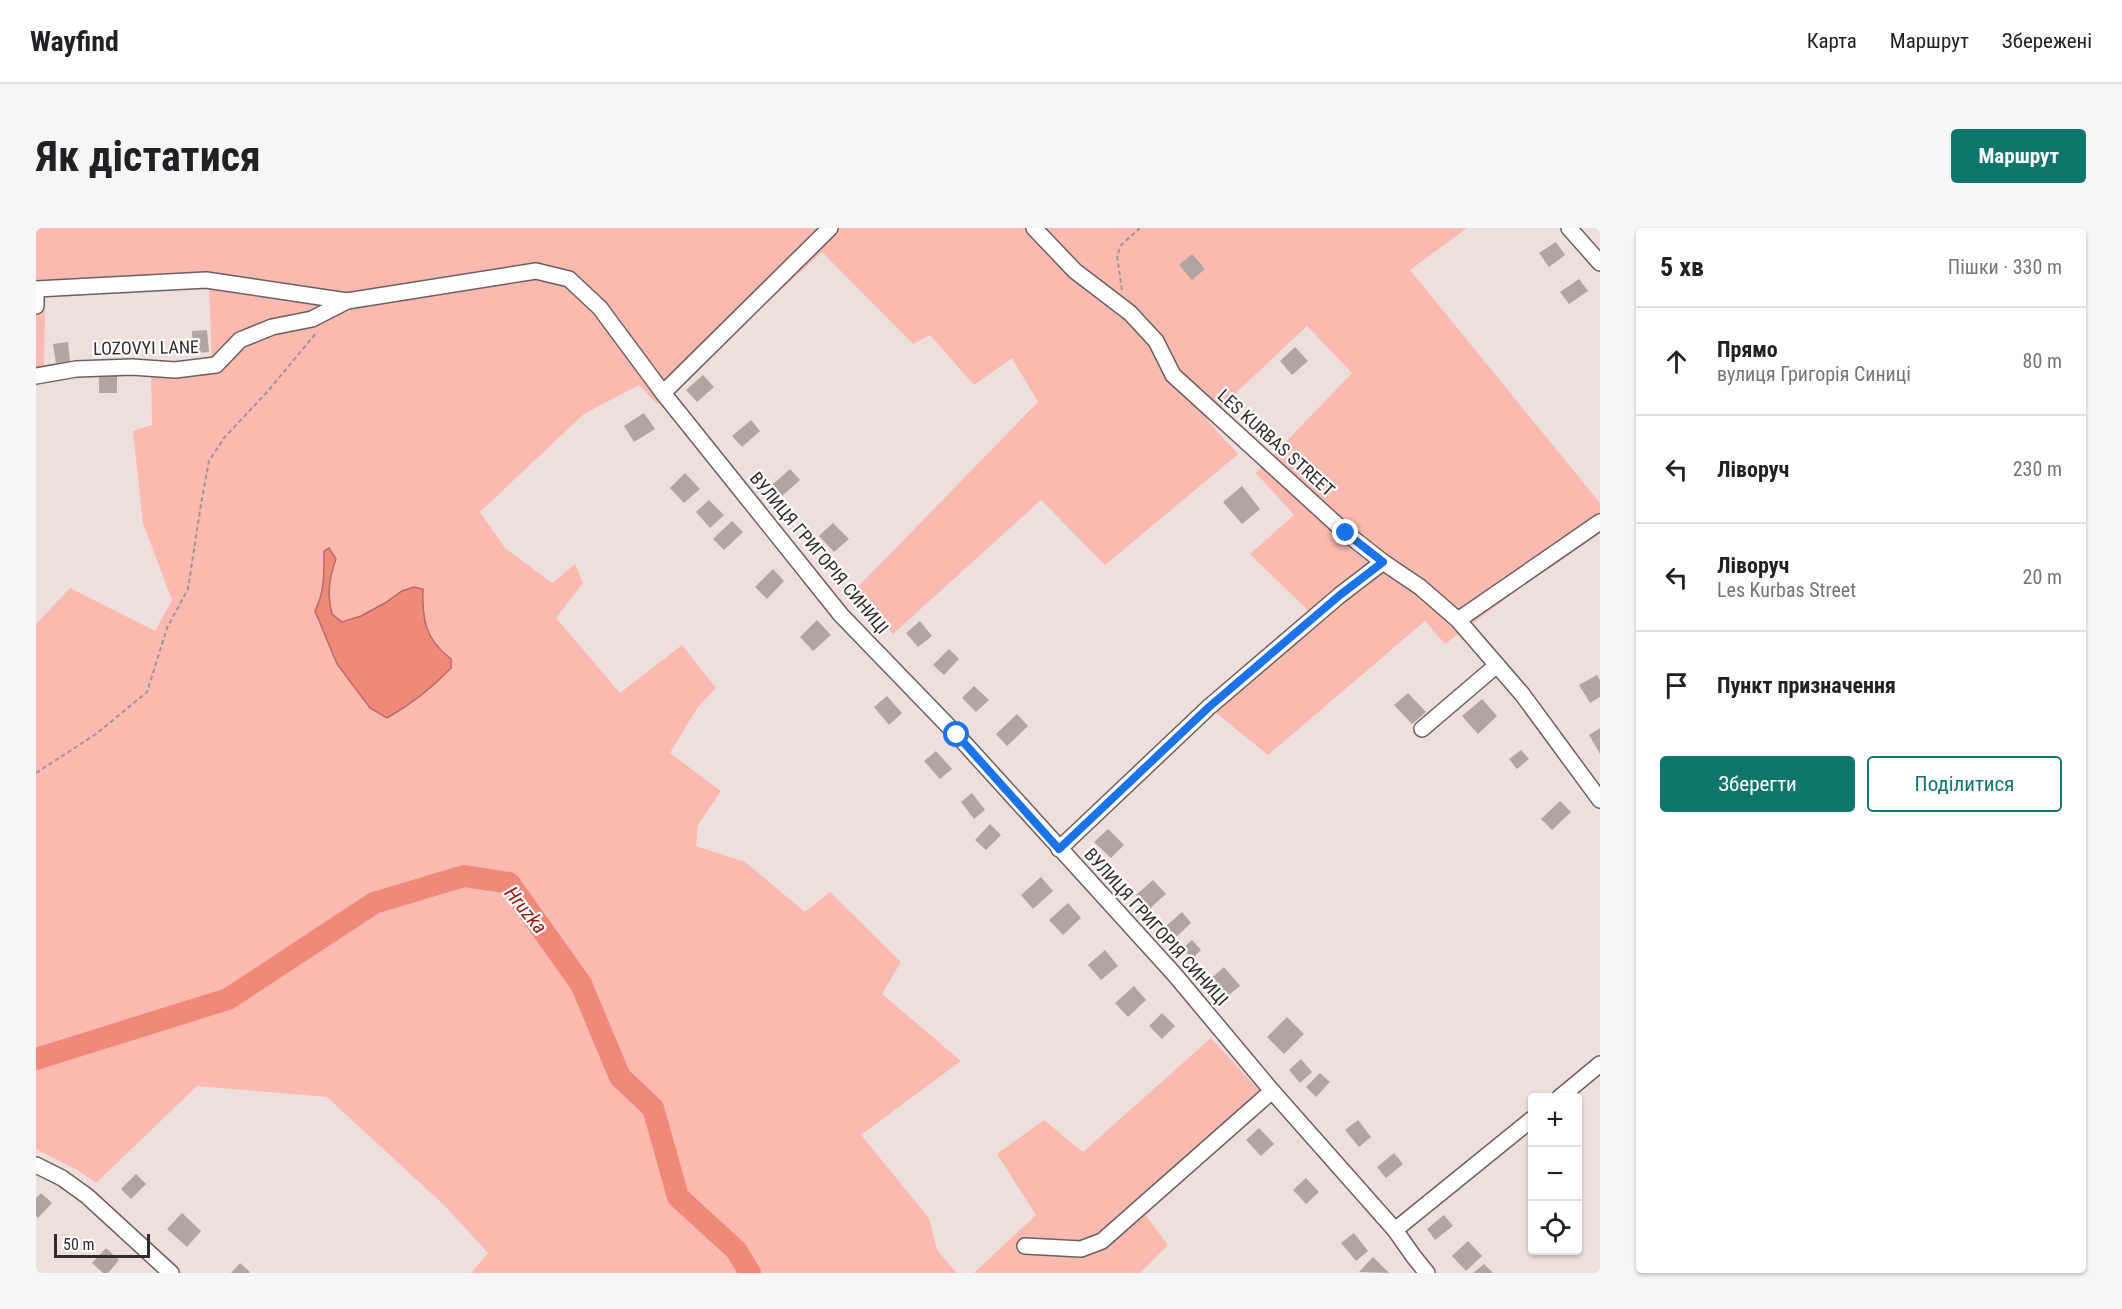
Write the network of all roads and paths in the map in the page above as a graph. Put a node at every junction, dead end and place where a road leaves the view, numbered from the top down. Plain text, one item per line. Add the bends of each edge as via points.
1 (830, 228) edge
2 (1034, 228) edge
3 (1046, 228) edge
4 (1140, 228) edge
5 (1569, 228) edge
6 (1600, 263) edge
7 (1075, 271) junction
8 (36, 289) edge
9 (348, 301) junction
10 (36, 306) edge
11 (1130, 313) junction
12 (319, 329) dead end
13 (36, 376) edge
14 (663, 393) junction
15 (1600, 522) edge
16 (1383, 562) junction
17 (1458, 620) junction
18 (1497, 665) junction
19 (1422, 729) dead end
20 (36, 773) edge
21 (1600, 800) edge
22 (1059, 849) junction
23 (1600, 1064) edge
24 (1272, 1091) junction
25 (1565, 1093) edge
26 (1528, 1123) edge
27 (36, 1165) edge
28 (1395, 1230) junction
29 (1025, 1246) dead end
30 (171, 1273) edge
31 (1428, 1273) edge

1 - 14 street
2 - 7 street
3 - 7 street
4 - 11 path via 1121,245 1117,256 1120,283
5 - 6 street
7 - 11 street, LES KURBAS STREET
8 - 9 street via 206,280
8 - 10 street
9 - 13 street, LOZOVYI LANE via 312,319 272,327 240,340 216,365 175,370 76,369
9 - 14 street, ВУЛИЦЯ ГРИГОРІЯ СИНИЦІ via 536,271 569,279 600,308
11 - 16 street, LES KURBAS STREET via 1156,341 1173,375
12 - 20 path via 224,438 209,461 188,590 167,628 147,692 96,734
14 - 22 street, ВУЛИЦЯ ГРИГОРІЯ СИНИЦІ via 841,615 957,735
15 - 17 street
16 - 17 street, LES KURBAS STREET
16 - 22 street via 1209,707
17 - 18 street, LES KURBAS STREET
18 - 19 street
18 - 21 street, LES KURBAS STREET
22 - 24 street, ВУЛИЦЯ ГРИГОРІЯ СИНИЦІ via 1175,975
23 - 25 street
24 - 28 street, ВУЛИЦЯ ГРИГОРІЯ СИНИЦІ
24 - 29 street via 1102,1241 1081,1249
26 - 28 street
27 - 30 street via 87,1196
28 - 31 street, ВУЛИЦЯ ГРИГОРІЯ СИНИЦІ

